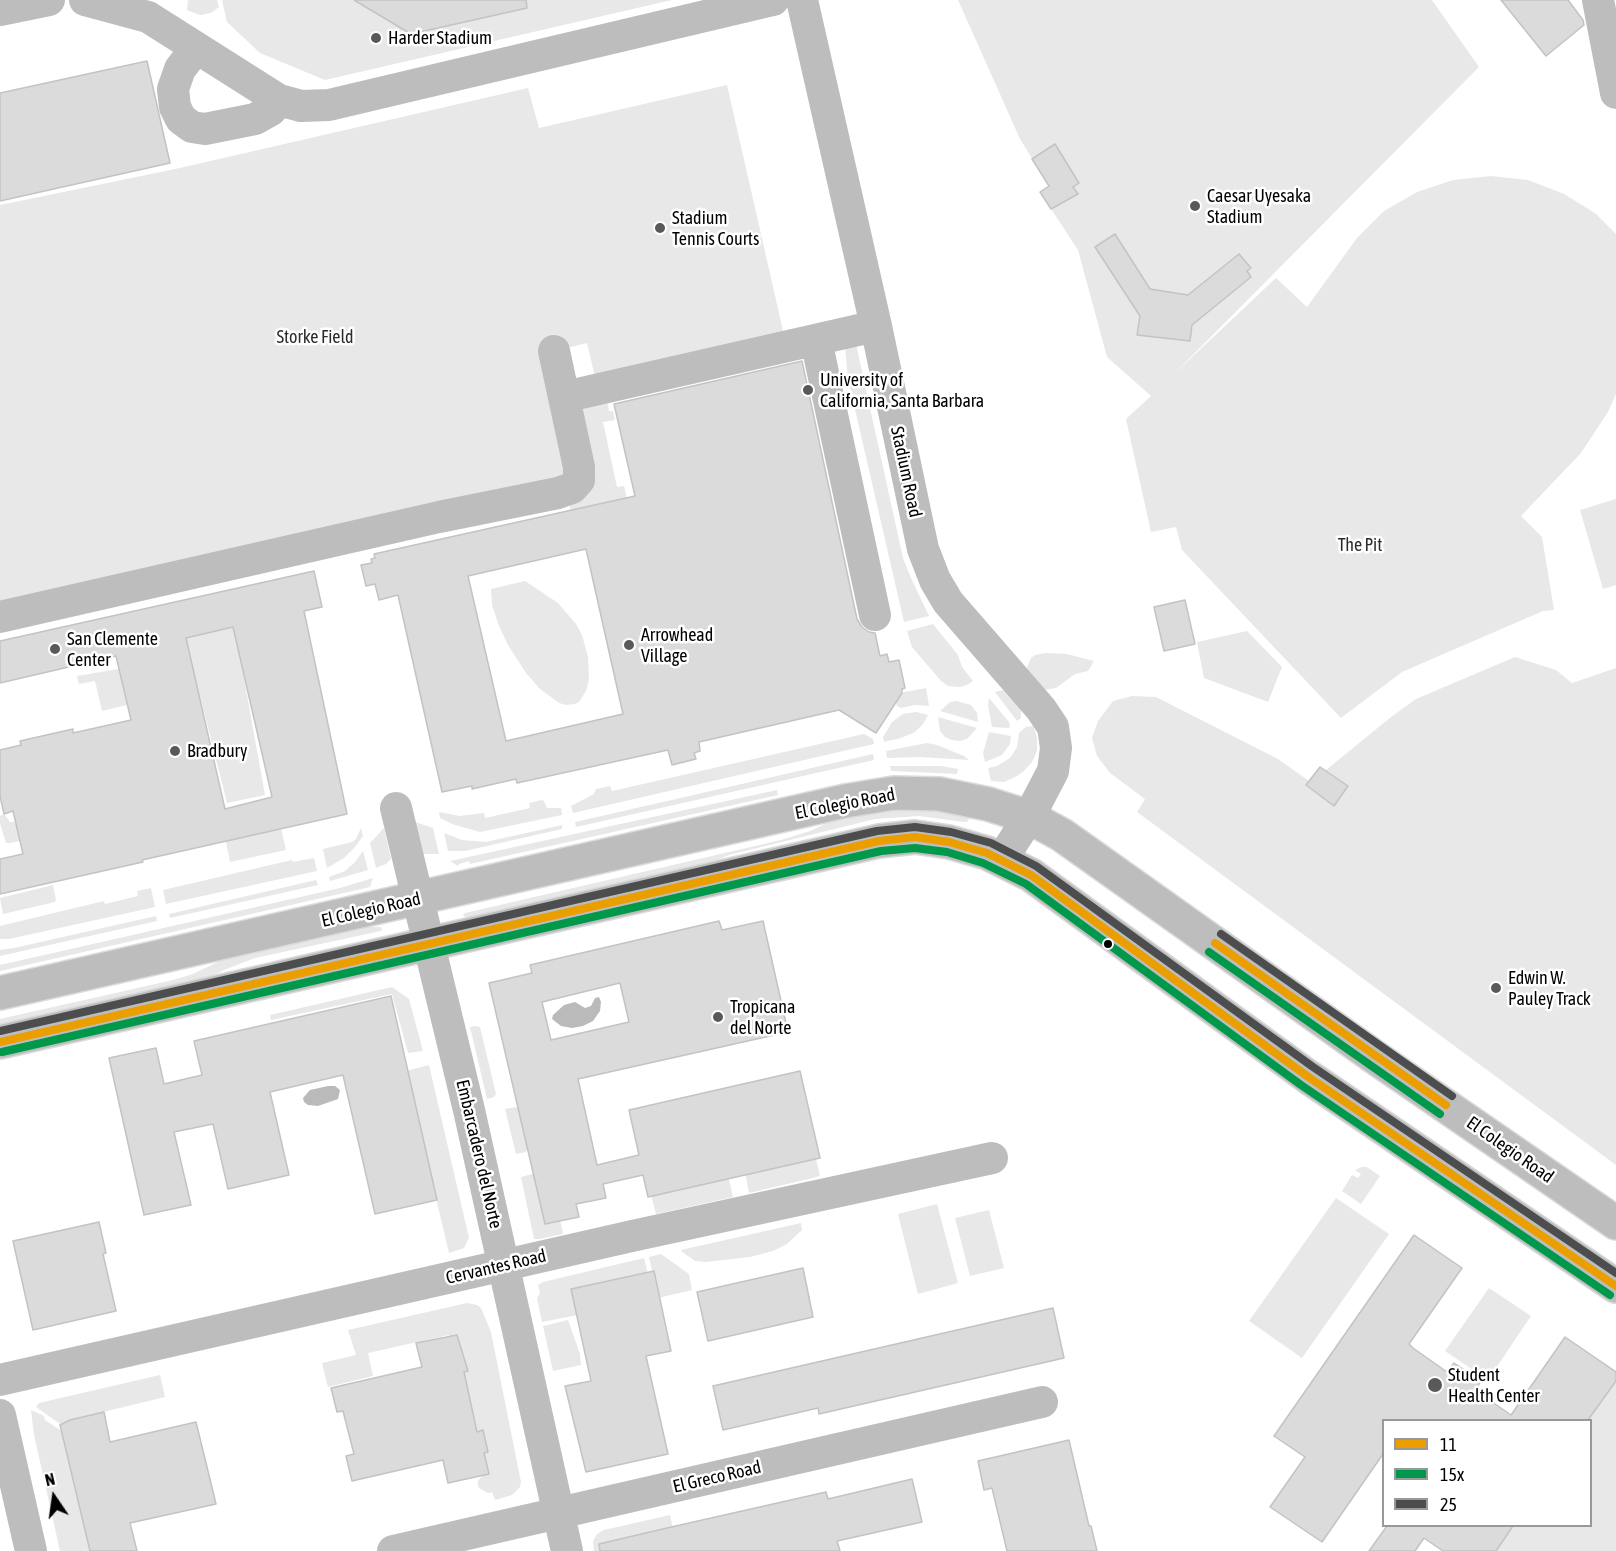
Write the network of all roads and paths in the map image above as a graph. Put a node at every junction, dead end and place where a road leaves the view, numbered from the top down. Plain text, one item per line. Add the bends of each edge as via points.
1 (49, 0) edge
2 (85, 0) edge
3 (772, 0) edge
4 (802, 0) edge
5 (1598, 0) edge
6 (0, 10) edge
7 (196, 48) junction
8 (1616, 93) edge
9 (279, 100) junction
10 (876, 326) junction
11 (816, 340) junction
12 (554, 351) dead end
13 (564, 397) junction
14 (875, 615) dead end
15 (0, 617) edge
16 (396, 808) dead end
17 (1029, 817) junction
18 (1002, 859) junction
19 (418, 899) junction
20 (430, 945) junction
21 (0, 993) edge
22 (0, 1042) edge
23 (992, 1158) dead end
24 (1616, 1223) edge
25 (504, 1265) junction
26 (1616, 1286) edge
27 (0, 1380) edge
28 (1042, 1402) dead end
29 (0, 1415) edge
30 (559, 1513) junction
31 (31, 1551) edge
32 (393, 1551) edge
33 (567, 1551) edge

1 - 6 street
2 - 7 street via 148,17
3 - 9 street via 329,105 301,106
4 - 10 street, Stadium Road
5 - 8 street
7 - 9 street
7 - 9 street via 180,69 173,89 175,107 192,127 206,129 255,119
10 - 11 street
10 - 17 street, Stadium Road via 923,549 935,580 948,602 1053,727 1053,771
11 - 13 street
11 - 14 street
12 - 13 street
13 - 15 street via 579,467 579,480 572,488
16 - 19 street, Embarcadero del Norte
17 - 18 street, Stadium Road
17 - 19 main road, El Colegio Road via 939,794 894,793
17 - 24 main road, El Colegio Road via 1062,835
18 - 20 main road via 950,842 915,837 879,841
18 - 26 main road via 1031,875 1307,1076
19 - 20 street, Embarcadero del Norte
19 - 21 main road, El Colegio Road
20 - 22 main road
20 - 25 street, Embarcadero del Norte
23 - 25 street, Cervantes Road
25 - 27 street, Cervantes Road
25 - 30 street, Embarcadero del Norte
28 - 30 street, El Greco Road
29 - 31 street
30 - 32 street, El Greco Road
30 - 33 street, Embarcadero del Norte

